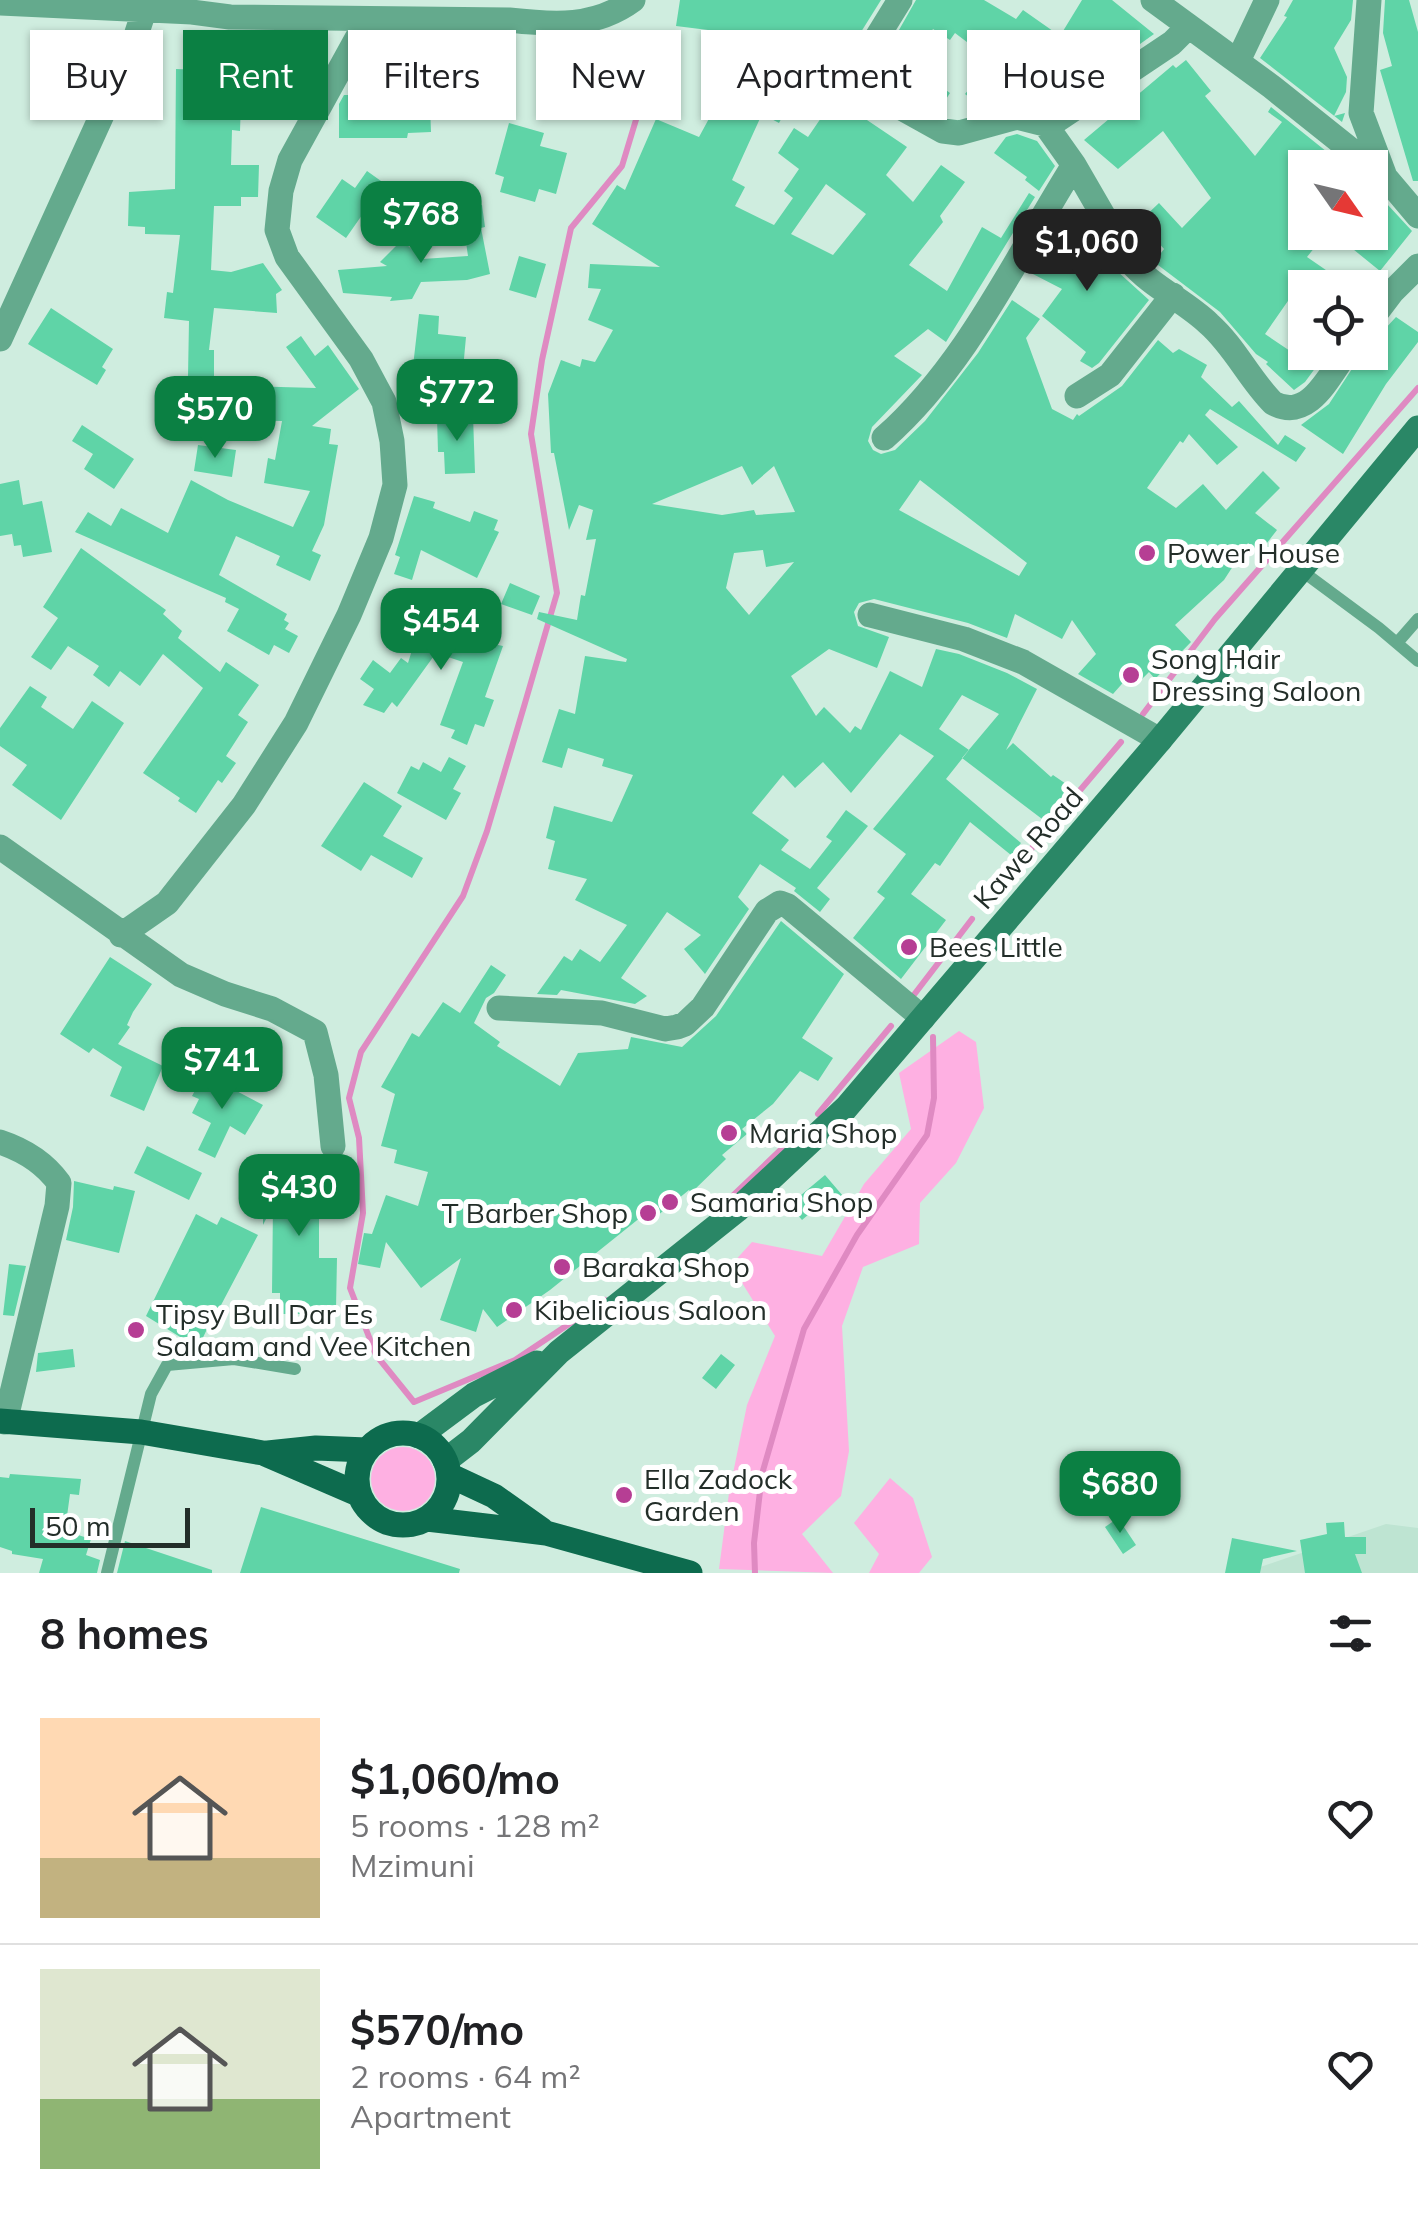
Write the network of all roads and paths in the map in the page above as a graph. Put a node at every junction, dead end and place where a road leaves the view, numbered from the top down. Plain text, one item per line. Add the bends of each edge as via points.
1 (633, 0) edge
2 (900, 0) edge
3 (1153, 0) edge
4 (1268, 0) edge
5 (1369, 0) edge
6 (0, 3) edge
7 (156, 7) edge
8 (367, 20) junction
9 (1188, 27) junction
10 (1238, 61) junction
11 (1045, 124) junction
12 (1351, 150) edge
13 (1375, 150) edge
14 (1074, 165) junction
15 (1388, 180) edge
16 (1418, 216) edge
17 (1418, 266) edge
18 (1173, 295) junction
19 (1388, 297) edge
20 (0, 339) edge
21 (1334, 370) edge
22 (1077, 396) dead end
23 (1418, 428) edge
24 (884, 438) dead end
25 (1302, 571) junction
26 (870, 614) dead end
27 (1418, 619) edge
28 (1397, 643) junction
29 (1418, 661) edge
30 (1160, 740) junction
31 (0, 848) edge
32 (121, 935) junction
33 (499, 1008) dead end
34 (922, 1018) junction
35 (0, 1142) edge
36 (333, 1146) dead end
37 (559, 1352) junction
38 (295, 1368) dead end
39 (2, 1422) edge
40 (141, 1432) junction
41 (419, 1436) junction
42 (367, 1450) junction
43 (262, 1453) junction
44 (447, 1468) junction
45 (358, 1494) junction
46 (426, 1519) junction
47 (546, 1533) junction
48 (107, 1573) edge
49 (690, 1573) edge

1 - 8 street via 582,23
2 - 11 street via 853,76 859,87 942,132 1017,117
3 - 9 street
4 - 10 street
5 - 13 street via 1361,113
6 - 7 street
7 - 8 street via 230,17
7 - 20 street
8 - 32 street via 290,160 278,230 287,257 384,402 394,485 381,538 296,723 244,805 167,904
9 - 10 street
9 - 11 street via 1063,118
10 - 12 street
11 - 14 street
14 - 18 street via 1129,260
14 - 24 street via 969,337
15 - 16 street
17 - 19 street
18 - 21 street via 1221,335 1261,391 1285,410 1311,400
18 - 22 street via 1110,375
23 - 25 main road, Kawe Road
25 - 28 lane
25 - 30 main road, Kawe Road
26 - 30 street via 964,638 1023,662
27 - 28 lane
28 - 29 lane
30 - 34 main road, Kawe Road
31 - 32 street
32 - 36 street via 181,975 315,1032
33 - 34 street via 602,1012 666,1028 686,1024 780,903
34 - 37 main road, Kawe Road via 846,1108 737,1210
35 - 39 street via 44,1164 59,1184
37 - 41 main road, Kawe Road via 474,1395
37 - 44 main road, Kawe Road
38 - 40 lane via 234,1358 167,1366
39 - 40 main road
40 - 43 main road
40 - 48 lane
41 - 42 main road via 396,1433
41 - 44 main road via 438,1448
42 - 43 main road
42 - 45 main road via 359,1463
43 - 45 main road
44 - 46 main road via 447,1492
44 - 47 main road
45 - 46 main road via 388,1523
46 - 47 main road
47 - 49 main road

